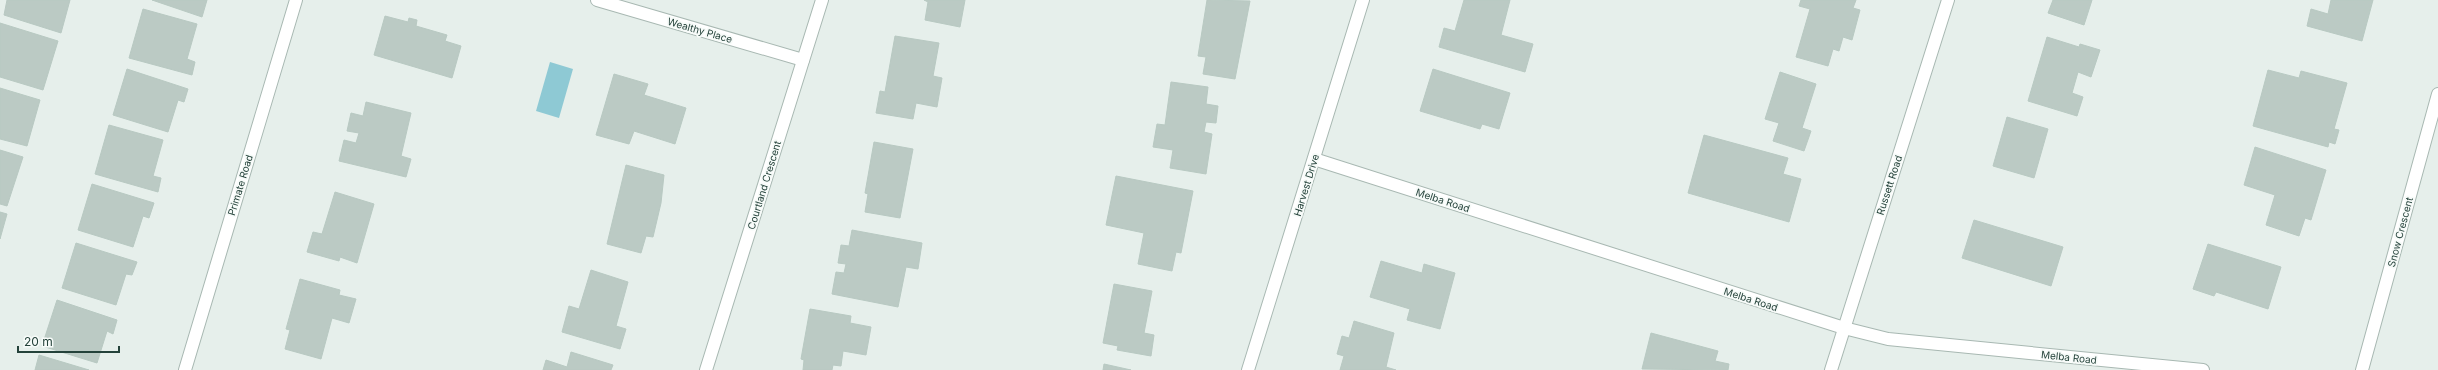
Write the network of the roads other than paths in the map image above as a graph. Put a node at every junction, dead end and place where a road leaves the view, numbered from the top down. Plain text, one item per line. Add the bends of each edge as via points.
1 (296, 0) edge
2 (597, 0) edge
3 (822, 0) edge
4 (1363, 0) edge
5 (1948, 0) edge
6 (803, 60) junction
7 (2438, 94) edge
8 (1314, 159) junction
9 (1844, 328) junction
10 (185, 370) edge
11 (706, 370) edge
12 (1248, 370) edge
13 (1831, 370) edge
14 (2203, 370) edge
15 (2362, 370) edge

1 - 10 street, Primate Road
2 - 6 street, Wealthy Place
3 - 6 street, Courtland Crescent
4 - 8 street, Harvest Drive
5 - 9 street, Russett Road
6 - 11 street, Courtland Crescent
7 - 15 street, Snow Crescent
8 - 9 street, Melba Road
8 - 12 street, Harvest Drive
9 - 13 street, Russett Road
9 - 14 street, Melba Road via 1888,339

